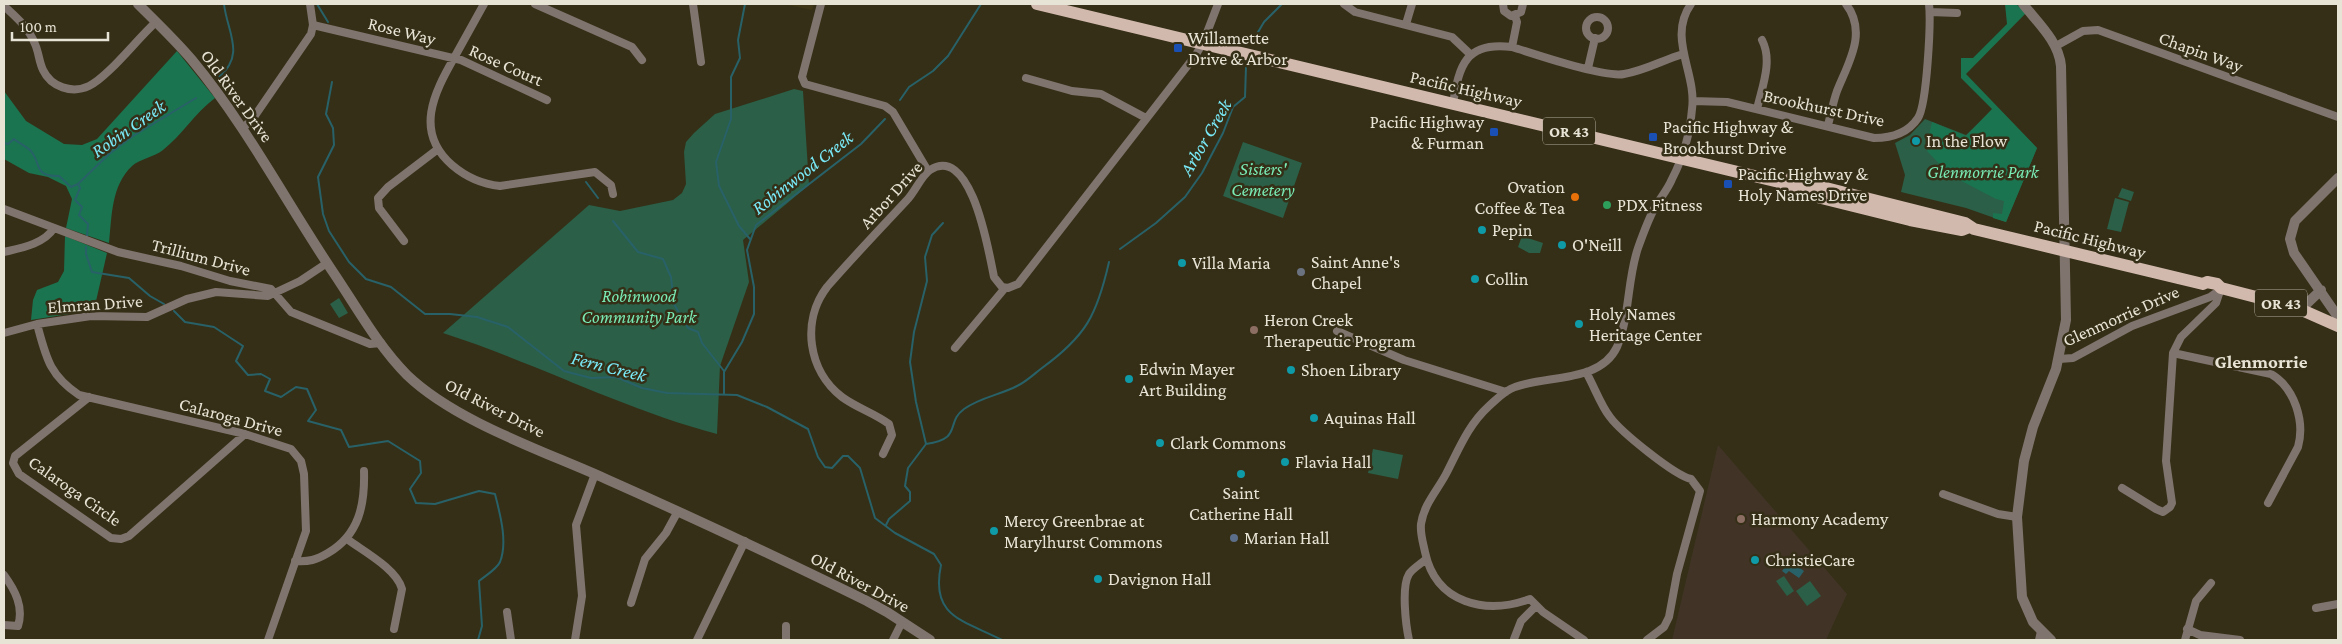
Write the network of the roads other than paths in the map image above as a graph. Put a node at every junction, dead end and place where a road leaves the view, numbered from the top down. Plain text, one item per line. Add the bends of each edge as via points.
1 (138, 4) edge
2 (310, 4) edge
3 (484, 4) edge
4 (535, 4) edge
5 (693, 4) edge
6 (821, 4) edge
7 (1038, 4) edge
8 (1218, 4) edge
9 (1344, 4) edge
10 (1412, 4) edge
11 (1503, 4) edge
12 (1523, 4) edge
13 (1691, 4) edge
14 (1846, 4) edge
15 (2023, 4) edge
16 (4, 6) edge
17 (1929, 8) edge
18 (1956, 13) dead end
19 (1515, 16) junction
20 (156, 22) junction
21 (1406, 24) junction
22 (313, 25) junction
23 (1594, 38) dead end
24 (1762, 40) dead end
25 (1203, 43) junction
26 (2056, 46) junction
27 (1512, 47) junction
28 (1470, 54) junction
29 (1683, 54) junction
30 (454, 59) junction
31 (642, 60) dead end
32 (701, 62) dead end
33 (1588, 68) junction
34 (1026, 78) dead end
35 (547, 100) dead end
36 (1693, 102) junction
37 (1453, 104) junction
38 (1757, 109) junction
39 (2338, 117) edge
40 (1146, 118) junction
41 (1828, 125) junction
42 (242, 129) junction
43 (438, 149) junction
44 (1680, 158) junction
45 (928, 171) junction
46 (2338, 178) edge
47 (613, 194) dead end
48 (4, 210) edge
49 (54, 228) junction
50 (404, 241) dead end
51 (2066, 251) junction
52 (4, 252) edge
53 (327, 263) junction
54 (1005, 288) junction
55 (2221, 288) junction
56 (2320, 290) junction
57 (275, 294) junction
58 (2301, 309) junction
59 (2338, 317) edge
60 (37, 324) junction
61 (2338, 326) edge
62 (1338, 331) dead end
63 (4, 333) edge
64 (381, 343) junction
65 (955, 348) dead end
66 (2173, 353) junction
67 (2059, 359) junction
68 (1586, 372) junction
69 (1506, 392) junction
70 (89, 397) junction
71 (245, 434) junction
72 (883, 454) dead end
73 (364, 472) dead end
74 (595, 474) junction
75 (2122, 488) dead end
76 (1943, 494) dead end
77 (2268, 503) dead end
78 (678, 511) junction
79 (2017, 517) junction
80 (347, 539) junction
81 (745, 541) junction
82 (1426, 559) junction
83 (295, 561) junction
84 (4, 575) edge
85 (2211, 583) dead end
86 (631, 603) dead end
87 (2338, 604) edge
88 (1536, 606) junction
89 (2316, 608) dead end
90 (507, 612) dead end
91 (902, 622) junction
92 (4, 625) edge
93 (786, 626) dead end
94 (2187, 629) junction
95 (394, 630) dead end
96 (2040, 636) edge
97 (1574, 637) edge
98 (1514, 639) dead end
99 (268, 640) edge
100 (511, 640) edge
101 (575, 640) edge
102 (697, 640) edge
103 (786, 640) edge
104 (893, 640) edge
105 (930, 640) edge
106 (1409, 640) edge
107 (1584, 640) edge
108 (1647, 640) edge
109 (2052, 640) edge
110 (2186, 640) edge
111 (2240, 640) edge

1 - 20 street, Old River Drive
2 - 22 street
3 - 30 street
4 - 31 street via 632,47
5 - 32 street
6 - 45 street via 802,77 806,84 886,106 893,112
7 - 25 main road, OR 43
8 - 25 street
9 - 21 street via 1354,12
10 - 21 street
11 - 19 street via 1504,11
12 - 19 street via 1521,12
13 - 29 street via 1681,28
14 - 41 street via 1856,28 1854,51 1837,90
15 - 26 street, Glenmorrie Drive
16 - 20 street via 30,33 48,78 70,90 94,83
17 - 18 street
17 - 41 street, Brookhurst Drive via 1922,106 1915,122 1901,133 1880,138
19 - 27 street via 1517,22
20 - 42 street, Old River Drive via 192,61
21 - 28 street via 1452,37
22 - 30 street, Rose Way
22 - 42 street via 305,44
23 - 33 street
24 - 38 street via 1768,60
25 - 37 main road, Pacific Highway / OR 43
25 - 40 street
26 - 39 street, Chapin Way via 2083,31 2098,30
26 - 51 street, Glenmorrie Drive via 2061,66
27 - 28 street via 1499,45
27 - 33 street
28 - 37 street via 1458,76
29 - 33 street via 1625,74
29 - 36 street
30 - 35 street, Rose Court
30 - 43 street via 438,87 431,112 431,128
34 - 40 street via 1072,91 1101,94
36 - 38 street, Brookhurst Drive via 1727,102
36 - 44 street via 1689,132
37 - 44 main road, Pacific Highway / OR 43
38 - 41 street, Brookhurst Drive
40 - 54 street via 1024,278 1015,286
42 - 53 street, Old River Drive
43 - 47 street via 459,171 489,185 594,172 611,184
43 - 50 street via 378,198 379,208
44 - 51 main road, Pacific Highway / OR 43 via 1780,182 1790,179 1852,193 1964,222 1969,228
44 - 68 street via 1637,250 1628,286 1624,325 1616,347 1604,363
45 - 54 street, Arbor Drive via 950,168 958,172 967,184 977,206 994,277
45 - 72 street, Arbor Drive via 912,196 826,287 813,316 812,341 818,368 840,395 889,424 892,435
46 - 56 street via 2295,221 2290,234 2294,253
48 - 49 street, Trillium Drive
49 - 52 street via 39,241
49 - 57 street, Trillium Drive via 118,252 271,289
51 - 55 main road, Pacific Highway / OR 43 via 2203,284 2215,291
51 - 67 street, Glenmorrie Drive via 2066,310
53 - 57 street, Elmran Drive
53 - 64 street, Old River Drive
54 - 65 street
55 - 58 main road, Pacific Highway / OR 43
55 - 66 street via 2216,303 2181,337
55 - 67 street, Glenmorrie Drive via 2210,297 2132,326 2073,358
56 - 58 street
56 - 59 street
57 - 60 street, Elmran Drive via 260,296 216,292 187,299 147,317 97,315
57 - 64 street, Trillium Drive via 291,312 370,344
58 - 61 main road, Pacific Highway / OR 43
60 - 63 street, Elmran Drive
60 - 70 street, Calaroga Drive via 54,374 73,390
62 - 69 street via 1404,360
64 - 74 street, Old River Drive via 409,376 447,404 480,423
66 - 75 street via 2166,461 2172,503 2163,512
66 - 77 street via 2271,374 2284,385 2301,420 2301,437
67 - 79 street, Glenmorrie Drive via 2027,449
68 - 69 street via 1516,386
68 - 108 street via 1609,417 1668,466 1683,477 1691,478 1700,491 1669,617 1664,627
69 - 82 street via 1470,426 1428,501 1420,536
70 - 71 street, Calaroga Drive
70 - 71 street, Calaroga Circle via 15,456 13,463 19,474 111,538 129,536
71 - 83 street, Calaroga Drive via 290,449 301,461 307,524
73 - 80 street via 363,506
74 - 78 street, Old River Drive
74 - 101 street via 576,525 582,596
76 - 79 street via 1998,514
78 - 81 street, Old River Drive
78 - 86 street via 666,533 645,558
79 - 96 street, Glenmorrie Drive via 2022,597
80 - 83 street via 310,562
80 - 95 street via 389,570 400,583 402,589
81 - 91 street, Old River Drive
81 - 102 street
82 - 88 street via 1442,585 1455,597 1492,608 1530,599
82 - 106 street via 1407,579
83 - 99 street, Calaroga Drive
84 - 92 street via 18,601 20,624 18,627
85 - 94 street via 2196,601
87 - 89 street
88 - 97 street
88 - 98 street via 1521,621
90 - 100 street
91 - 104 street
91 - 105 street, Old River Drive
93 - 103 street
94 - 110 street
94 - 111 street
96 - 109 street, Glenmorrie Drive
97 - 107 street

